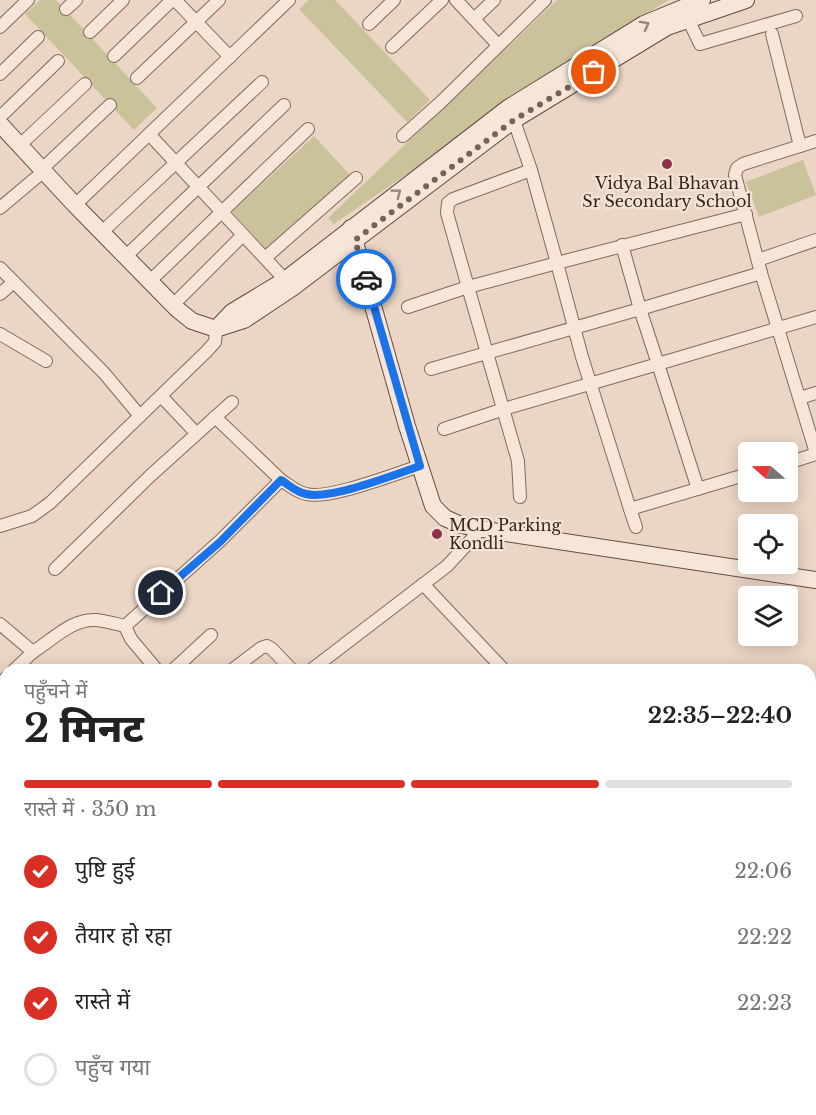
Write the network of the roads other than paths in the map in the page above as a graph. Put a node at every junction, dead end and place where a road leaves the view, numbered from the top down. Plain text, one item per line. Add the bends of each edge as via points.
1 (28, 0) edge
2 (76, 0) edge
3 (123, 0) edge
4 (173, 0) edge
5 (219, 0) edge
6 (289, 0) edge
7 (394, 0) edge
8 (442, 0) edge
9 (456, 0) edge
10 (494, 0) edge
11 (545, 0) edge
12 (702, 0) edge
13 (746, 0) edge
14 (66, 9) dead end
15 (796, 16) dead end
16 (474, 19) junction
17 (688, 19) junction
18 (196, 22) junction
19 (369, 24) dead end
20 (0, 27) edge
21 (90, 32) dead end
22 (772, 34) dead end
23 (38, 37) dead end
24 (498, 45) junction
25 (392, 47) dead end
26 (114, 56) dead end
27 (230, 57) junction
28 (58, 61) dead end
29 (0, 74) edge
30 (137, 78) dead end
31 (262, 81) dead end
32 (85, 84) dead end
33 (110, 105) dead end
34 (284, 105) dead end
35 (511, 114) junction
36 (0, 117) edge
37 (0, 124) edge
38 (308, 129) dead end
39 (149, 134) junction
40 (403, 136) dead end
41 (816, 141) edge
42 (20, 145) junction
43 (801, 146) junction
44 (176, 163) junction
45 (43, 170) junction
46 (531, 170) junction
47 (356, 178) dead end
48 (198, 187) junction
49 (75, 205) junction
50 (0, 208) edge
51 (222, 212) junction
52 (746, 214) junction
53 (102, 232) junction
54 (353, 234) junction
55 (243, 235) junction
56 (816, 240) edge
57 (622, 245) junction
58 (126, 256) junction
59 (265, 258) junction
60 (557, 263) junction
61 (760, 267) junction
62 (0, 268) edge
63 (150, 281) junction
64 (14, 282) junction
65 (289, 284) junction
66 (468, 287) junction
67 (0, 294) edge
68 (173, 304) junction
69 (408, 307) dead end
70 (640, 309) junction
71 (816, 316) edge
72 (574, 326) junction
73 (779, 328) junction
74 (216, 329) junction
75 (0, 334) edge
76 (486, 352) junction
77 (46, 361) dead end
78 (658, 364) junction
79 (431, 369) dead end
80 (590, 385) junction
81 (816, 393) edge
82 (161, 396) junction
83 (800, 398) junction
84 (232, 402) dead end
85 (504, 409) junction
86 (140, 416) junction
87 (215, 417) junction
88 (444, 429) dead end
89 (196, 433) junction
90 (816, 454) edge
91 (798, 460) edge
92 (420, 466) junction
93 (738, 477) edge
94 (281, 480) junction
95 (698, 489) junction
96 (520, 496) dead end
97 (630, 509) junction
98 (0, 525) edge
99 (636, 527) dead end
100 (482, 528) junction
101 (55, 569) dead end
102 (816, 580) edge
103 (423, 584) junction
104 (0, 624) edge
105 (125, 626) junction
106 (211, 635) dead end
107 (33, 652) junction
108 (20, 664) edge
109 (153, 664) edge
110 (180, 664) edge
111 (240, 664) edge
112 (286, 664) edge
113 (319, 664) edge
114 (498, 664) edge

1 - 20 street
2 - 14 street
3 - 21 street
4 - 18 street
4 - 26 street
5 - 18 street
6 - 27 street
7 - 19 street
8 - 25 street
9 - 16 street
10 - 16 street
11 - 24 street
35 -> 12 street via 644,24
13 - 17 street
15 - 17 street via 700,44
16 - 24 street
17 - 35 street
18 - 27 street
18 - 30 street
22 - 43 street
23 - 29 street
24 - 40 street
27 - 39 street
28 - 36 street
31 - 44 street
32 - 42 street
33 - 45 street
34 - 48 street
35 - 46 street
35 - 54 street
37 - 42 street
38 - 51 street
39 - 44 street
39 - 49 street
41 - 43 street
42 - 45 street
43 - 52 street via 737,168 735,175
44 - 48 street
44 - 53 street
45 - 49 street
45 - 50 street
46 - 60 street
46 - 66 street via 448,203 447,213
47 - 59 street
48 - 51 street
48 - 58 street
49 - 53 street
51 - 55 street
51 - 63 street
52 - 57 street
52 - 61 street
53 - 58 street
54 - 65 street
54 - 92 street
55 - 59 street
55 - 68 street
56 - 61 street
57 - 60 street
57 - 70 street
58 - 63 street
59 - 65 street
60 - 66 street
60 - 72 street
61 - 70 street
61 - 73 street
62 - 64 street
63 - 68 street
64 - 67 street
64 - 86 street via 104,373
65 - 74 street via 232,312
66 - 69 street
66 - 76 street
68 - 74 street via 192,321
70 - 72 street
70 - 78 street
71 - 73 street
72 - 76 street
72 - 80 street
73 - 78 street
73 - 83 street
74 - 82 street via 215,342
75 - 77 street
76 - 79 street
76 - 85 street
78 - 80 street
78 - 95 street
80 - 85 street
80 - 97 street
81 - 83 street
82 - 86 street
82 - 89 street
83 - 90 street
84 - 87 street
85 - 88 street
85 - 96 street via 518,461
86 - 98 street via 41,511
87 - 89 street
87 - 94 street
89 - 101 street
90 - 91 street
92 - 94 street via 327,495 308,495
92 - 100 street via 433,506 445,518
93 - 95 street
94 - 105 street via 220,542
95 - 97 street
97 - 99 street
100 - 102 street
100 - 103 street via 452,561
103 - 113 street
103 - 114 street
104 - 107 street
105 - 107 street via 85,620
105 - 109 street
106 - 110 street
107 - 108 street
111 - 112 street via 267,646

